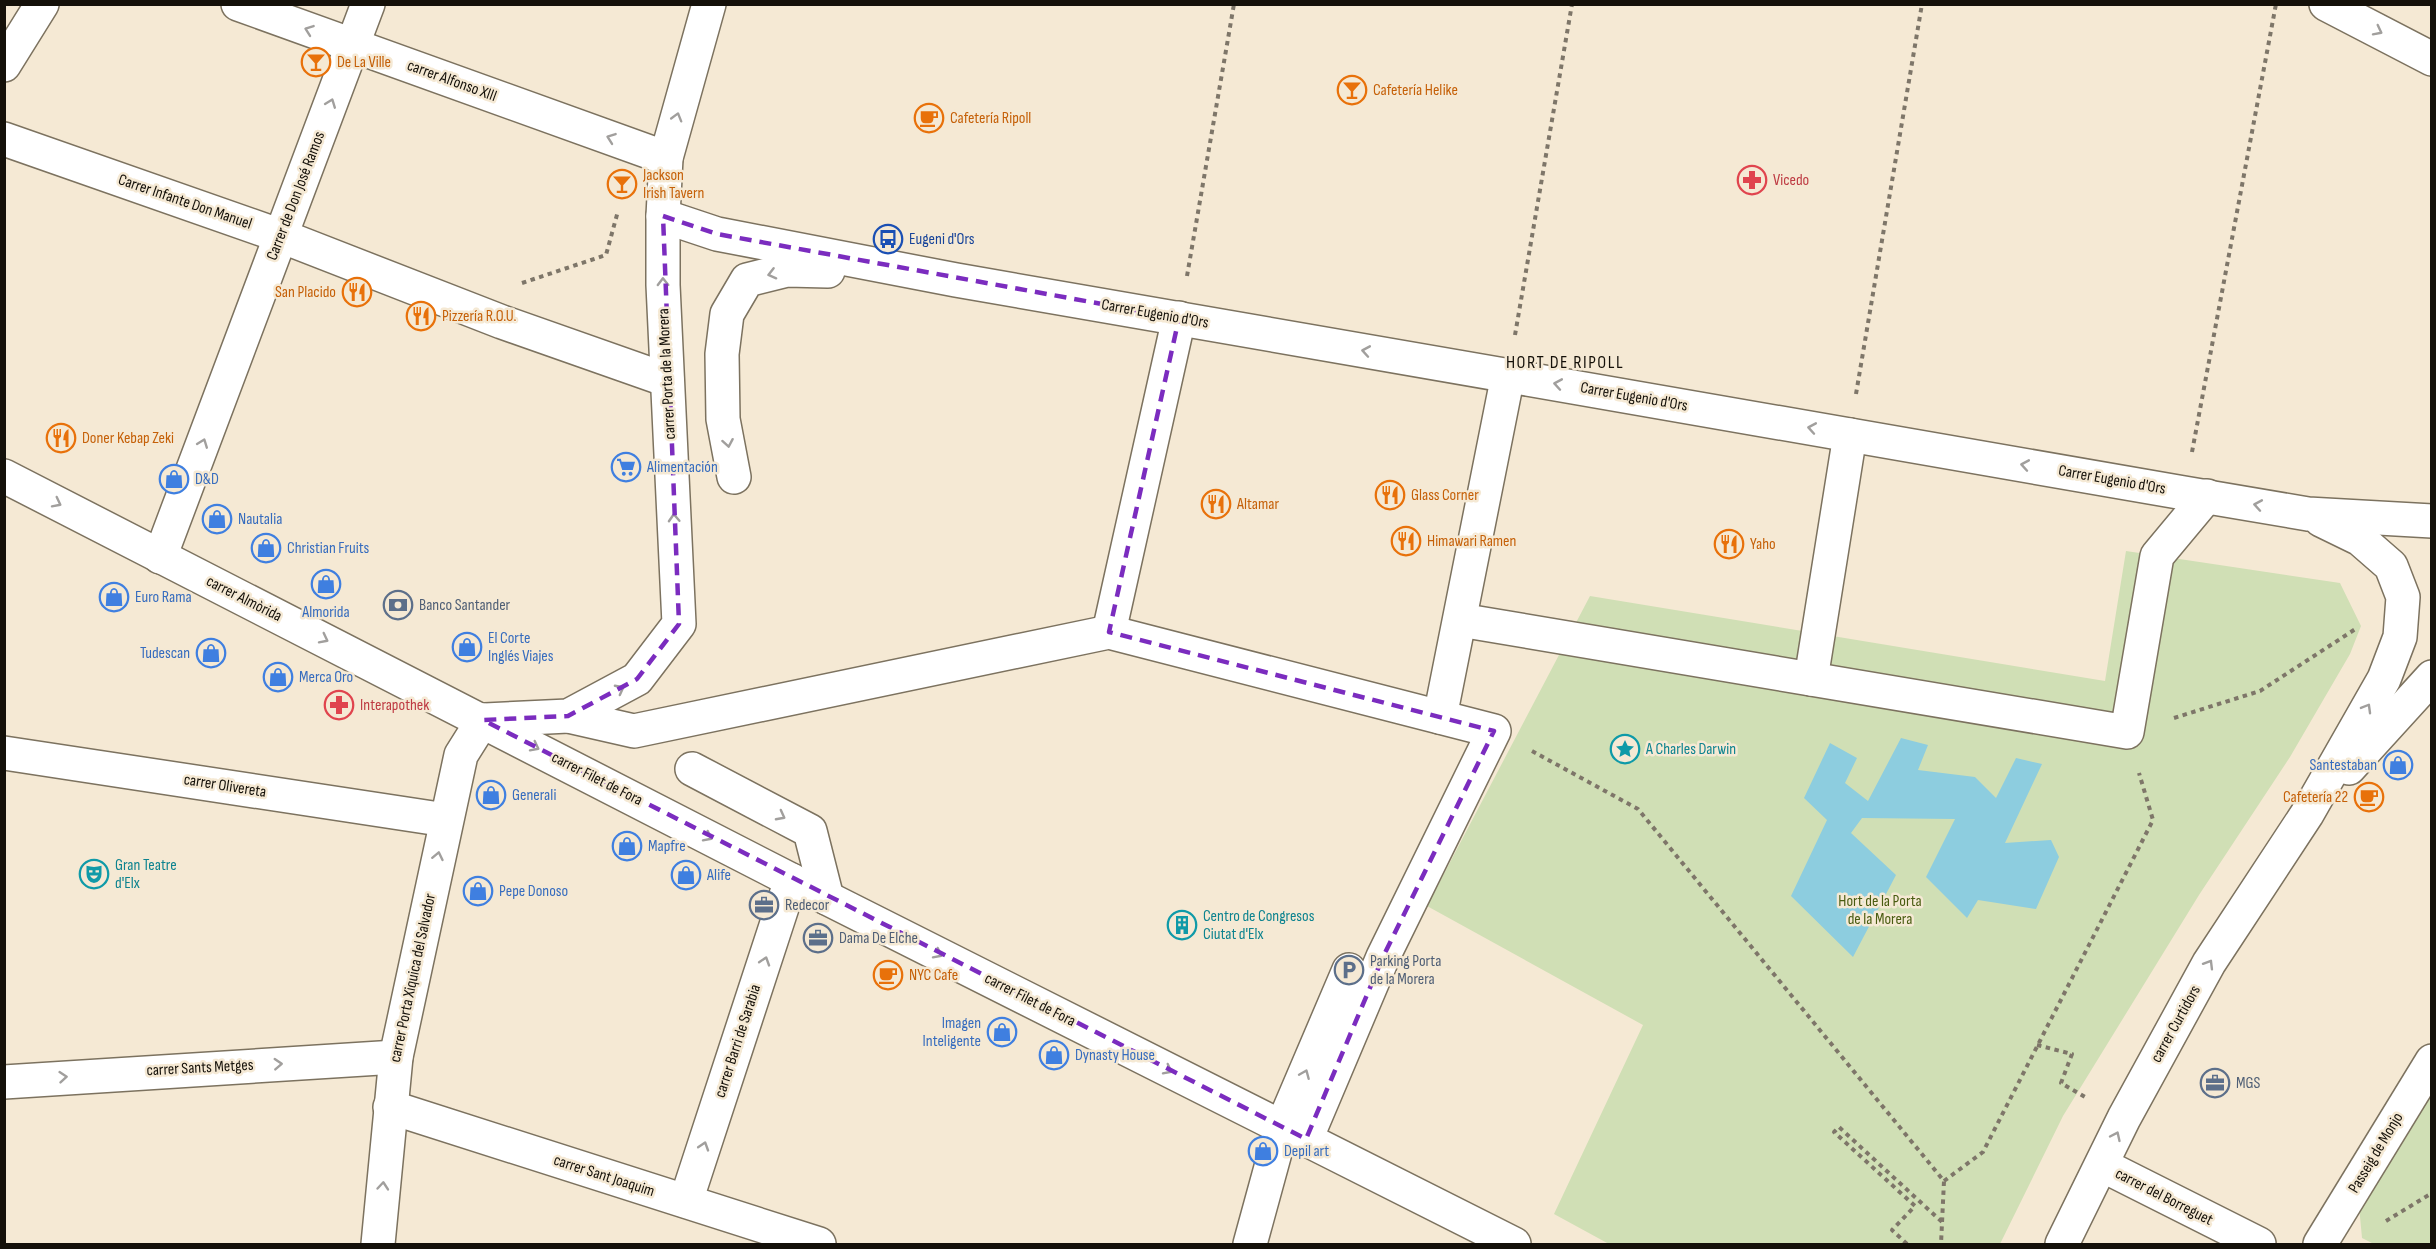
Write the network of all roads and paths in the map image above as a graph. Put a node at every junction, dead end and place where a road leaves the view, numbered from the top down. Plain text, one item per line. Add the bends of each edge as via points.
1 (42, 4) edge
2 (238, 4) edge
3 (368, 4) edge
4 (709, 4) edge
5 (1234, 4) edge
6 (1572, 4) edge
7 (1922, 4) edge
8 (2276, 4) edge
9 (2326, 4) edge
10 (353, 45) junction
11 (2432, 59) edge
12 (4, 65) edge
13 (4, 139) edge
14 (636, 147) junction
15 (666, 158) junction
16 (663, 216) junction
17 (281, 236) junction
18 (956, 280) junction
19 (1179, 318) junction
20 (502, 322) junction
21 (1508, 375) junction
22 (668, 381) junction
23 (1850, 435) junction
24 (4, 476) edge
25 (734, 477) dead end
26 (2195, 494) junction
27 (2308, 514) junction
28 (2432, 521) edge
29 (160, 556) junction
30 (2403, 597) junction
31 (1460, 620) junction
32 (1109, 632) junction
33 (2432, 677) edge
34 (1811, 679) junction
35 (568, 716) junction
36 (1440, 717) junction
37 (483, 720) junction
38 (1494, 731) junction
39 (2127, 732) junction
40 (4, 753) edge
41 (692, 769) dead end
42 (2307, 814) junction
43 (446, 820) junction
44 (791, 880) junction
45 (827, 898) junction
46 (1349, 970) dead end
47 (2037, 1045) junction
48 (396, 1057) junction
49 (2432, 1061) edge
50 (2064, 1075) dead end
51 (4, 1082) edge
52 (390, 1107) junction
53 (1294, 1133) junction
54 (2102, 1166) junction
55 (1944, 1181) junction
56 (686, 1202) junction
57 (1942, 1223) junction
58 (378, 1245) edge
59 (819, 1245) edge
60 (1250, 1245) edge
61 (1514, 1245) edge
62 (1907, 1245) edge
63 (1941, 1245) edge
64 (2062, 1245) edge
65 (2259, 1245) edge
66 (2320, 1245) edge

1 - 12 street
10 -> 2 street, carrer Alfonso XIII
3 - 10 street, Carrer de Don José Ramos
15 -> 4 street, carrer Porta de la Morera
5 - 19 path
6 - 21 path
7 - 23 path
8 - 26 path
9 -> 11 street
14 -> 10 street, carrer Alfonso XIII
17 -> 10 street, Carrer de Don José Ramos
13 - 17 street, Carrer Infante Don Manuel
14 - 15 street, carrer Alfonso XIII
14 - 20 path via 606,255 516,285
15 - 16 street, carrer Porta de la Morera
16 - 18 street, Carrer Eugenio d'Ors via 717,234
22 -> 16 street, carrer Porta de la Morera
17 - 20 street, Carrer Infante Don Manuel
29 -> 17 street, Carrer de Don José Ramos
18 - 19 street, Carrer Eugenio d'Ors
18 -> 25 street via 874,271 787,270 747,280 727,314 722,354 723,419
21 -> 19 street, Carrer Eugenio d'Ors
19 - 32 street
20 - 22 street, Carrer Infante Don Manuel
23 -> 21 street, Carrer Eugenio d'Ors
21 - 31 street
35 -> 22 street, carrer Porta de la Morera via 637,679 679,624
26 -> 23 street, Carrer Eugenio d'Ors
23 - 34 street
24 -> 29 street, carrer Almòrida
27 -> 26 street, Carrer Eugenio d'Ors
26 - 39 street via 2157,556
27 - 28 street, Carrer Eugenio d'Ors
27 - 30 street, carrer Curtidors via 2360,539 2376,552 2391,566
29 -> 37 street, carrer Almòrida
30 - 39 path via 2260,691
42 -> 30 street, carrer Curtidors via 2384,679 2400,637
31 - 34 street
31 - 36 street
32 - 35 street via 634,731
32 - 36 street
33 - 42 street, carrer Curtidors
34 - 39 street
35 - 37 street, carrer Porta de la Morera
36 - 38 street
37 - 43 street, carrer Porta Xiquica del Salvador via 461,755
37 -> 44 street, carrer Filet de Fora
38 - 53 street
38 - 55 path via 1638,809
39 - 47 path via 2153,820
40 - 43 street, carrer Olivereta
41 -> 45 street via 810,831
54 -> 42 street, carrer Curtidors via 2209,963
48 -> 43 street, carrer Porta Xiquica del Salvador
44 - 45 street, carrer Filet de Fora
56 -> 44 street, carrer Barri de Sarabia
45 -> 53 street, carrer Filet de Fora
53 -> 46 street
47 - 50 path via 2072,1054
47 - 55 path via 1983,1152
51 -> 48 street, carrer Sants Metges
48 - 52 street, carrer Porta Xiquica del Salvador
49 - 66 street, Passeig de Monjo
52 - 56 street, carrer Sant Joaquim
58 -> 52 street, carrer Porta Xiquica del Salvador
53 - 60 street
53 - 61 street, carrer Filet de Fora
54 - 64 street, carrer Curtidors
54 - 65 street, carrer del Borreguet
55 - 57 path
56 - 59 street, carrer Sant Joaquim
57 - 62 path via 1839,1127 1834,1131 1915,1206 1892,1230
57 - 63 path

